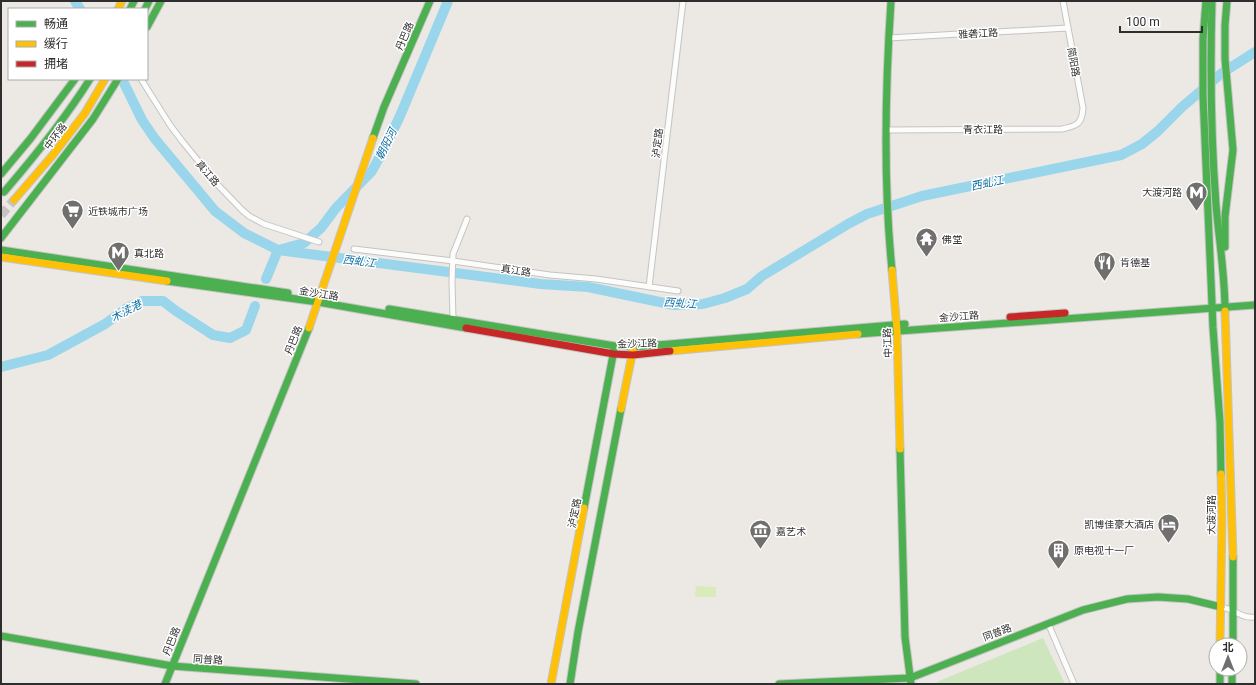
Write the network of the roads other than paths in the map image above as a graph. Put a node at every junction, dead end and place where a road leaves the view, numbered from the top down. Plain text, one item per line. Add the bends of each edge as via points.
1 (161, 1) edge
2 (430, 1) edge
3 (683, 1) edge
4 (890, 1) edge
5 (1063, 1) edge
6 (1206, 1) edge
7 (1212, 1) edge
8 (1227, 1) edge
9 (148, 25) edge
10 (1068, 28) junction
11 (888, 38) junction
12 (74, 80) edge
13 (89, 80) edge
14 (105, 80) edge
15 (117, 80) edge
16 (142, 80) edge
17 (1079, 123) joint
18 (886, 130) junction
19 (1, 174) edge
20 (4, 192) dead end
21 (14, 200) tunnel mouth
22 (467, 219) dead end
23 (1, 238) edge
24 (319, 242) dead end
25 (354, 249) dead end
26 (1, 250) edge
27 (1, 257) edge
28 (1223, 259) junction
29 (453, 262) junction
30 (649, 287) junction
31 (678, 291) dead end
32 (318, 300) junction
33 (1255, 300) edge
34 (1225, 304) junction
35 (1212, 305) junction
36 (1255, 305) edge
37 (453, 319) junction
38 (896, 327) junction
39 (615, 346) junction
40 (634, 347) junction
41 (614, 354) junction
42 (633, 355) junction
43 (1221, 606) junction
44 (1233, 611) junction
45 (1255, 617) edge
46 (1048, 623) junction
47 (1, 636) edge
48 (1220, 637) edge
49 (1233, 637) edge
50 (172, 666) junction
51 (911, 681) edge
52 (165, 684) edge
53 (416, 684) edge
54 (551, 684) edge
55 (570, 684) edge
56 (779, 684) edge
57 (1074, 684) edge

1 - 9 main road
2 - 32 main road, 丹巴路 via 384,107
3 - 30 street, 泸定路
4 - 11 main road, 中江路
5 - 10 street, 简阳路
6 - 35 main road, 大渡河路 via 1202,79
7 - 28 main road via 1211,88 1216,204
8 - 28 main road via 1225,59 1232,150
10 - 11 street, 雅砻江路
10 - 17 street, 简阳路 via 1083,108
11 - 18 main road, 中江路
12 - 19 main road
13 - 20 main road, 中环路 via 43,146
14 - 21 main road, 中环路 via 85,113
15 - 23 main road via 93,119
16 - 24 street, 真江路 via 182,141 242,210 264,224
17 - 18 street, 青衣江路 via 1062,129
18 - 38 main road, 中江路 via 888,223
22 - 29 street via 453,254
25 - 29 street, 真江路
26 - 32 main road, 金沙江路
27 - 32 main road, 金沙江路
28 - 34 main road
29 - 30 street, 真江路
29 - 37 street
30 - 31 street, 真江路
32 - 37 main road, 金沙江路
32 - 41 main road, 金沙江路
32 - 50 main road, 丹巴路
33 - 34 main road, 金沙江路
34 - 35 main road, 金沙江路
34 - 36 main road, 金沙江路
34 - 44 main road via 1231,444
35 - 38 main road, 金沙江路
35 - 43 main road, 大渡河路 via 1220,422
37 - 39 main road, 金沙江路
38 - 40 main road, 金沙江路
38 - 42 main road, 金沙江路
38 - 51 main road, 中江路 via 903,603
39 - 40 main road, 金沙江路
39 - 41 main road, 泸定路
40 - 42 main road
41 - 42 main road, 金沙江路
41 - 54 main road, 泸定路
42 - 55 main road
43 - 44 street
43 - 46 main road, 同普路 via 1158,597 1132,599 1083,610
43 - 48 main road, 大渡河路
44 - 45 street via 1248,618
44 - 49 main road
46 - 51 main road, 同普路
46 - 57 street
47 - 50 main road, 同普路
50 - 52 main road, 丹巴路
50 - 53 main road, 同普路
51 - 56 main road, 同普路

